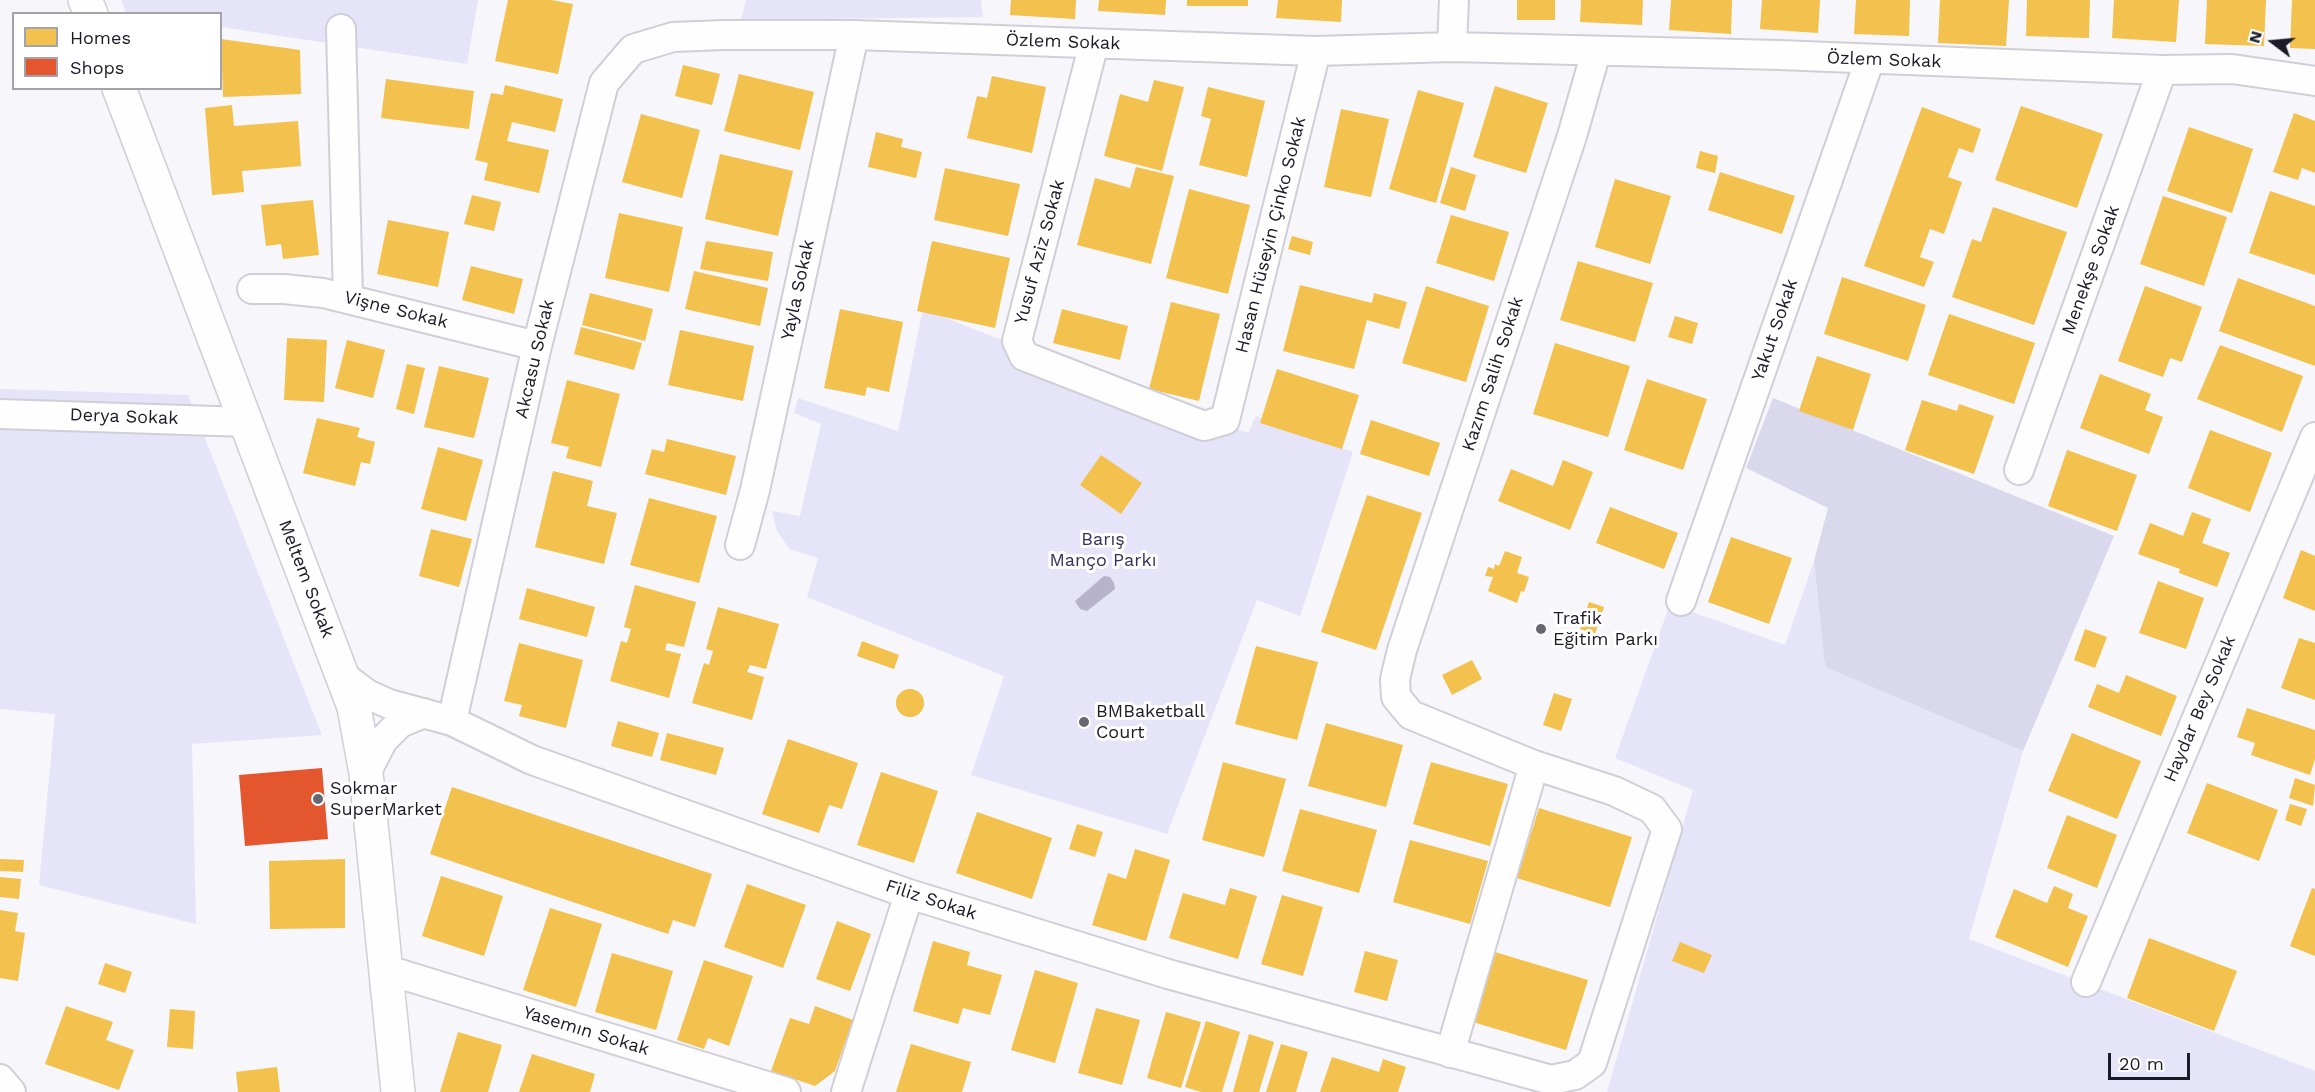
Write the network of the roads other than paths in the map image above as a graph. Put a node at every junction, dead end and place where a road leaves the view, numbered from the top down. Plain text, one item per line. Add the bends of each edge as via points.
1 (1454, 0) edge
2 (341, 28) dead end
3 (854, 35) junction
4 (673, 37) joint
5 (1094, 43) junction
6 (1452, 47) junction
7 (1316, 51) junction
8 (1596, 52) junction
9 (1870, 59) junction
10 (2162, 70) junction
11 (2315, 81) edge
12 (120, 90) edge
13 (252, 290) dead end
14 (348, 298) junction
15 (537, 346) junction
16 (0, 414) edge
17 (1225, 420) joint
18 (247, 422) junction
19 (2315, 437) edge
20 (2019, 470) dead end
21 (740, 545) dead end
22 (1681, 601) dead end
23 (343, 676) junction
24 (424, 713) junction
25 (453, 721) junction
26 (1534, 765) junction
27 (366, 773) junction
28 (909, 894) junction
29 (387, 970) junction
30 (2086, 982) dead end
31 (1450, 1053) junction
32 (0, 1079) edge
33 (11, 1092) edge
34 (398, 1092) edge
35 (786, 1092) edge
36 (846, 1092) edge

1 - 6 street
2 - 14 street
3 - 4 street, Özlem Sokak
3 - 5 street, Özlem Sokak
3 - 21 street, Yayla Sokak
4 - 15 street, Akcasu Sokak via 633,49 604,83
5 - 7 street, Özlem Sokak
5 - 17 street, Yusuf Aziz Sokak via 1017,341 1024,356 1204,426
6 - 7 street, Özlem Sokak
6 - 8 street, Özlem Sokak
7 - 17 street, Hasan Hüseyin Çinko Sokak
8 - 9 street, Özlem Sokak
8 - 26 street, Kazım Salih Sokak via 1395,679 1396,697 1411,715
9 - 10 street, Özlem Sokak
9 - 22 street, Yakut Sokak
10 - 11 street, Özlem Sokak via 2232,69
10 - 20 street, Menekşe Sokak
12 - 18 main road, Meltem Sokak
13 - 14 street, Vişne Sokak via 323,292
14 - 15 street, Vişne Sokak
15 - 25 street, Akcasu Sokak
16 - 18 street, Derya Sokak
18 - 23 main road, Meltem Sokak
19 - 30 street, Haydar Bey Sokak
23 - 24 street, Filiz Sokak via 367,694
23 - 27 main road, Meltem Sokak via 354,707
24 - 25 street, Filiz Sokak
24 - 27 street via 400,723 383,740
25 - 28 street, Filiz Sokak via 532,760
26 - 31 street
26 - 31 street, Filiz Sokak via 1614,791 1652,809 1667,829 1592,1063 1575,1075 1551,1080
27 - 29 main road, Meltem Sokak
28 - 31 street, Filiz Sokak via 1168,974
28 - 36 street
29 - 34 main road, Meltem Sokak
29 - 35 street, Yasemın Sokak
32 - 33 street

